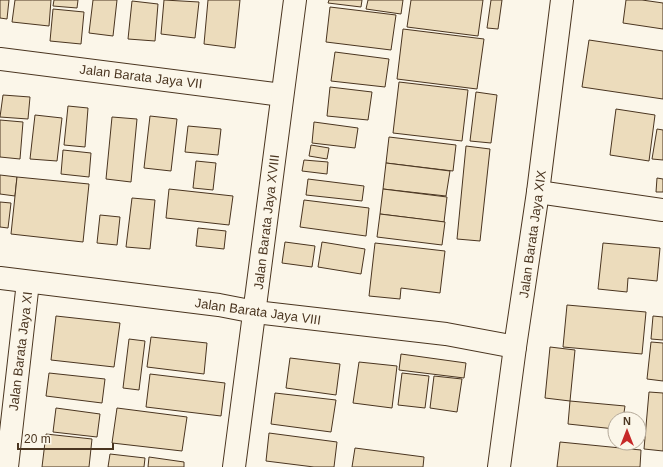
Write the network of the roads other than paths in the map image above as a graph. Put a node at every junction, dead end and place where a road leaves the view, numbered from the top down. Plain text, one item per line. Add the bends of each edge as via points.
1 (295, 0) edge
2 (562, 0) edge
3 (0, 58) edge
4 (282, 95) junction
5 (538, 192) junction
6 (663, 210) edge
7 (0, 278) edge
8 (28, 282) junction
9 (254, 312) junction
10 (515, 346) junction
11 (7, 467) edge
12 (234, 467) edge
13 (499, 467) edge

1 - 4 street, Jalan Barata Jaya XVIII
2 - 5 street, Jalan Barata Jaya XIX
3 - 4 street, Jalan Barata Jaya VII
4 - 9 street, Jalan Barata Jaya XVIII
5 - 6 street
5 - 10 street, Jalan Barata Jaya XIX
7 - 8 street, Jalan Barata Jaya VIII
8 - 9 street, Jalan Barata Jaya VIII via 219,305
8 - 11 street, Jalan Barata Jaya XI
9 - 10 street, Jalan Barata Jaya VIII via 446,334
9 - 12 street, Jalan Barata Jaya XVIII
10 - 13 street, Jalan Barata Jaya XIX

